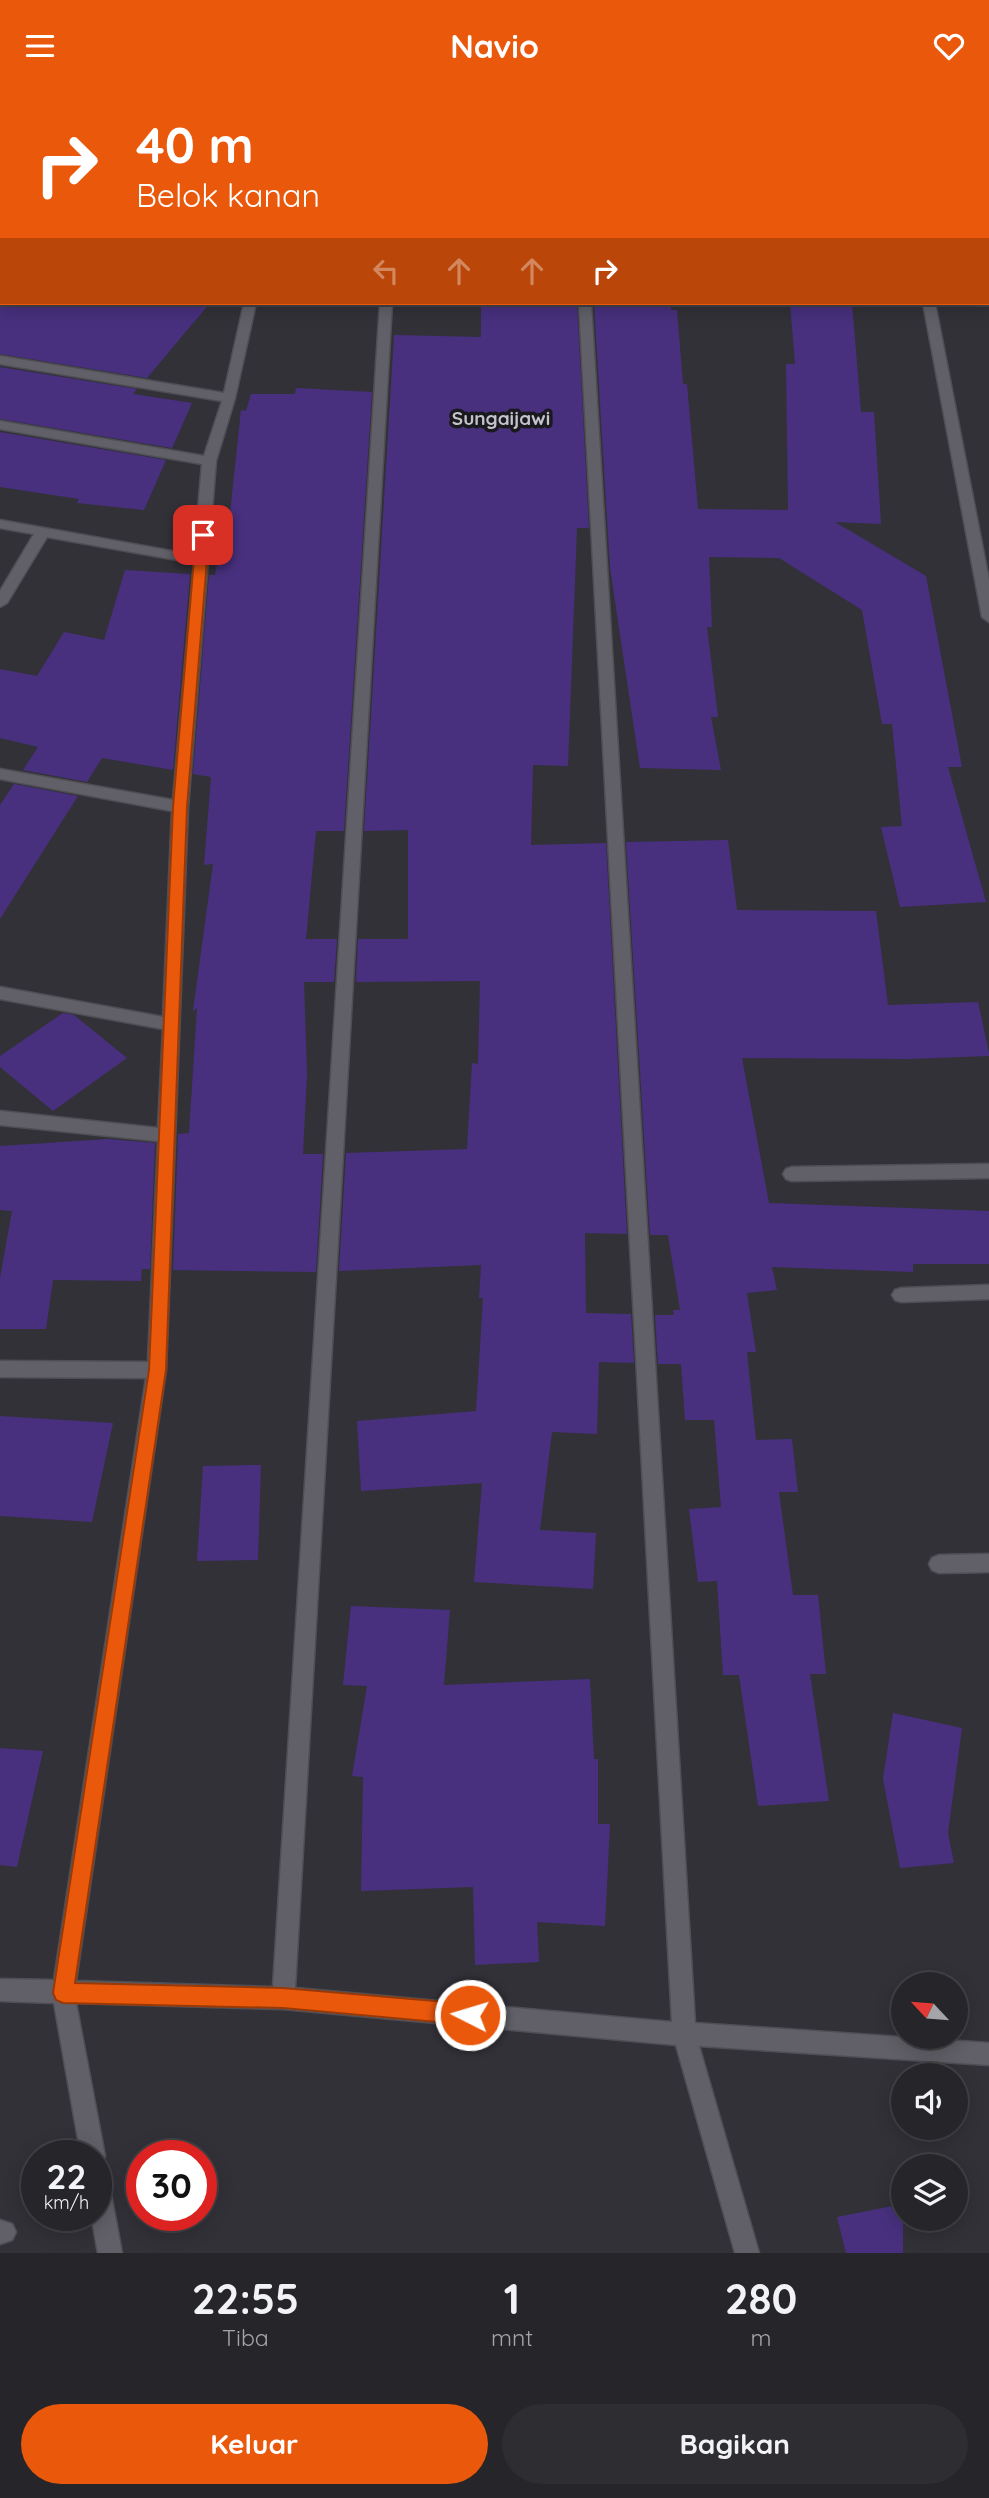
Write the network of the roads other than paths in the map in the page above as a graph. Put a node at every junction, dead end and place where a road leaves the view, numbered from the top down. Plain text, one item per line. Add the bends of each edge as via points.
1 (250, 305) edge
2 (386, 305) edge
3 (584, 305) edge
4 (929, 305) edge
5 (0, 360) edge
6 (229, 398) junction
7 (0, 425) edge
8 (209, 461) junction
9 (0, 524) edge
10 (43, 531) junction
11 (201, 560) junction
12 (0, 603) edge
13 (989, 617) edge
14 (0, 774) edge
15 (180, 807) junction
16 (0, 993) edge
17 (172, 1025) junction
18 (0, 1118) edge
19 (165, 1135) junction
20 (989, 1171) edge
21 (792, 1174) dead end
22 (989, 1292) edge
23 (901, 1295) dead end
24 (0, 1369) edge
25 (157, 1370) junction
26 (989, 1563) edge
27 (939, 1564) dead end
28 (0, 1990) edge
29 (63, 1993) junction
30 (283, 1998) junction
31 (684, 2034) junction
32 (989, 2054) edge
33 (90, 2140) edge
34 (106, 2231) edge
35 (110, 2253) edge
36 (747, 2253) edge

1 - 6 street
2 - 30 street
3 - 31 street
4 - 13 street
5 - 6 street
6 - 8 street
7 - 8 street
8 - 11 street
9 - 10 street
10 - 11 street
10 - 12 street
11 - 15 street
14 - 15 street
15 - 17 street
16 - 17 street
17 - 19 street
18 - 19 street
19 - 25 street
20 - 21 street
22 - 23 street
24 - 25 street
25 - 29 street
26 - 27 street
28 - 29 street
29 - 30 street
29 - 33 street
30 - 31 street
31 - 32 street
31 - 36 street
34 - 35 street

